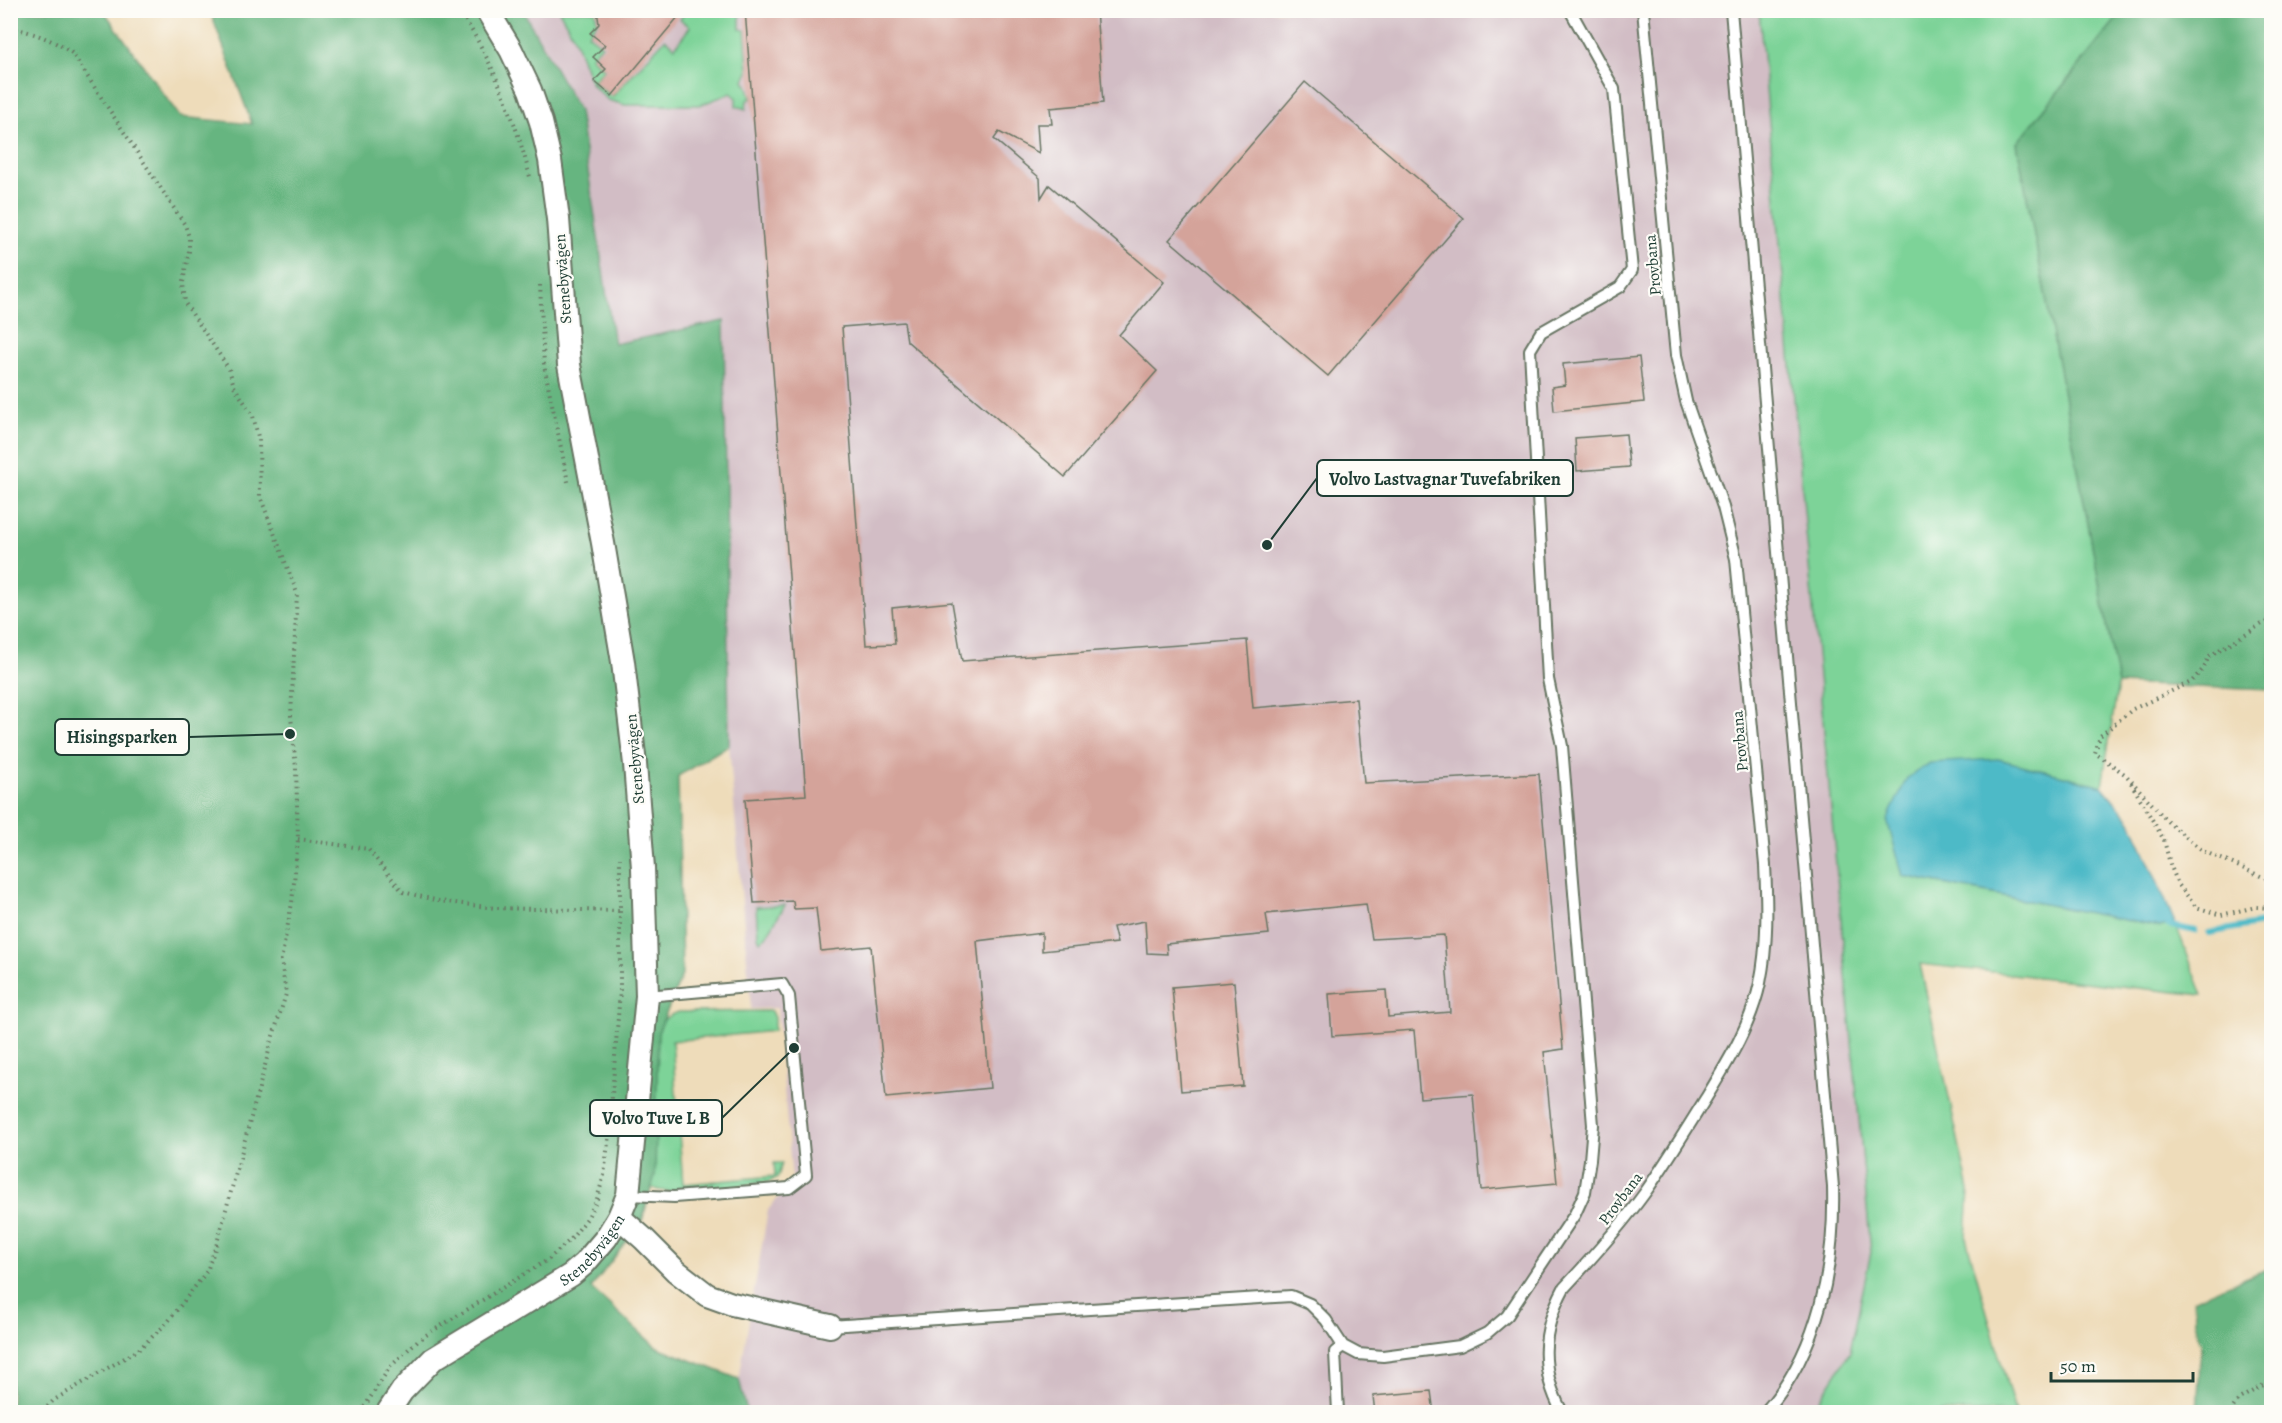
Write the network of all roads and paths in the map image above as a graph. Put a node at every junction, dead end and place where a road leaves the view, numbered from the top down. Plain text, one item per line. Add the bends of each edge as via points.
1 (459, 10) edge
2 (488, 10) edge
3 (1570, 10) edge
4 (1643, 10) edge
5 (1731, 10) edge
6 (10, 27) edge
7 (531, 185) dead end
8 (540, 275) dead end
9 (570, 489) dead end
10 (2271, 618) edge
11 (2126, 775) junction
12 (298, 839) junction
13 (620, 848) dead end
14 (2271, 881) edge
15 (2271, 908) edge
16 (621, 911) junction
17 (647, 996) junction
18 (628, 1195) junction
19 (619, 1217) junction
20 (830, 1326) joint
21 (1343, 1346) junction
22 (2271, 1380) edge
23 (42, 1413) edge
24 (361, 1413) edge
25 (388, 1413) edge
26 (1338, 1413) edge
27 (1562, 1413) edge
28 (1765, 1413) edge
29 (2230, 1413) edge

1 - 7 path via 497,78
2 - 17 street, Stenebyvägen via 527,83 550,160 570,372 610,581 630,714 643,868
3 - 21 lane via 1614,89 1632,270 1620,287 1541,332 1530,350 1548,679 1562,746 1593,1125 1590,1160 1575,1214 1507,1316 1487,1333 1460,1346 1383,1356 1358,1354
4 - 27 lane, Provbana via 1679,374 1736,559 1765,865 1766,948 1751,1013 1717,1079 1644,1194 1564,1288 1555,1306 1548,1326 1546,1358 1549,1382
5 - 28 lane via 1833,1198 1831,1260 1819,1310 1801,1357
6 - 12 path via 41,35 72,53 185,225 189,237 183,282 185,303 229,369 234,386 253,416 259,441 260,496 297,593 291,716
8 - 9 path via 544,365
10 - 11 path via 2209,656 2191,682 2133,709 2100,736 2095,753
11 - 14 path via 2168,822 2203,851
11 - 15 path via 2164,840 2178,884 2196,907 2221,915
12 - 16 path via 368,849 403,892 439,902 495,908
12 - 23 path via 281,960 286,994 207,1271 167,1323 138,1350 54,1400
13 - 16 path
16 - 24 path via 620,991 609,1135 604,1175 593,1208 572,1238 549,1259 418,1340 390,1366
17 - 18 street, Stenebyvägen
17 - 18 lane via 782,984 789,996 806,1175 789,1188 674,1197
18 - 19 street, Stenebyvägen
19 - 20 street via 676,1272 707,1295
19 - 25 street, Stenebyvägen via 606,1238 577,1269 433,1359 402,1391
20 - 21 lane via 1292,1296 1310,1304
21 - 26 lane via 1335,1352
22 - 29 path via 2239,1399

